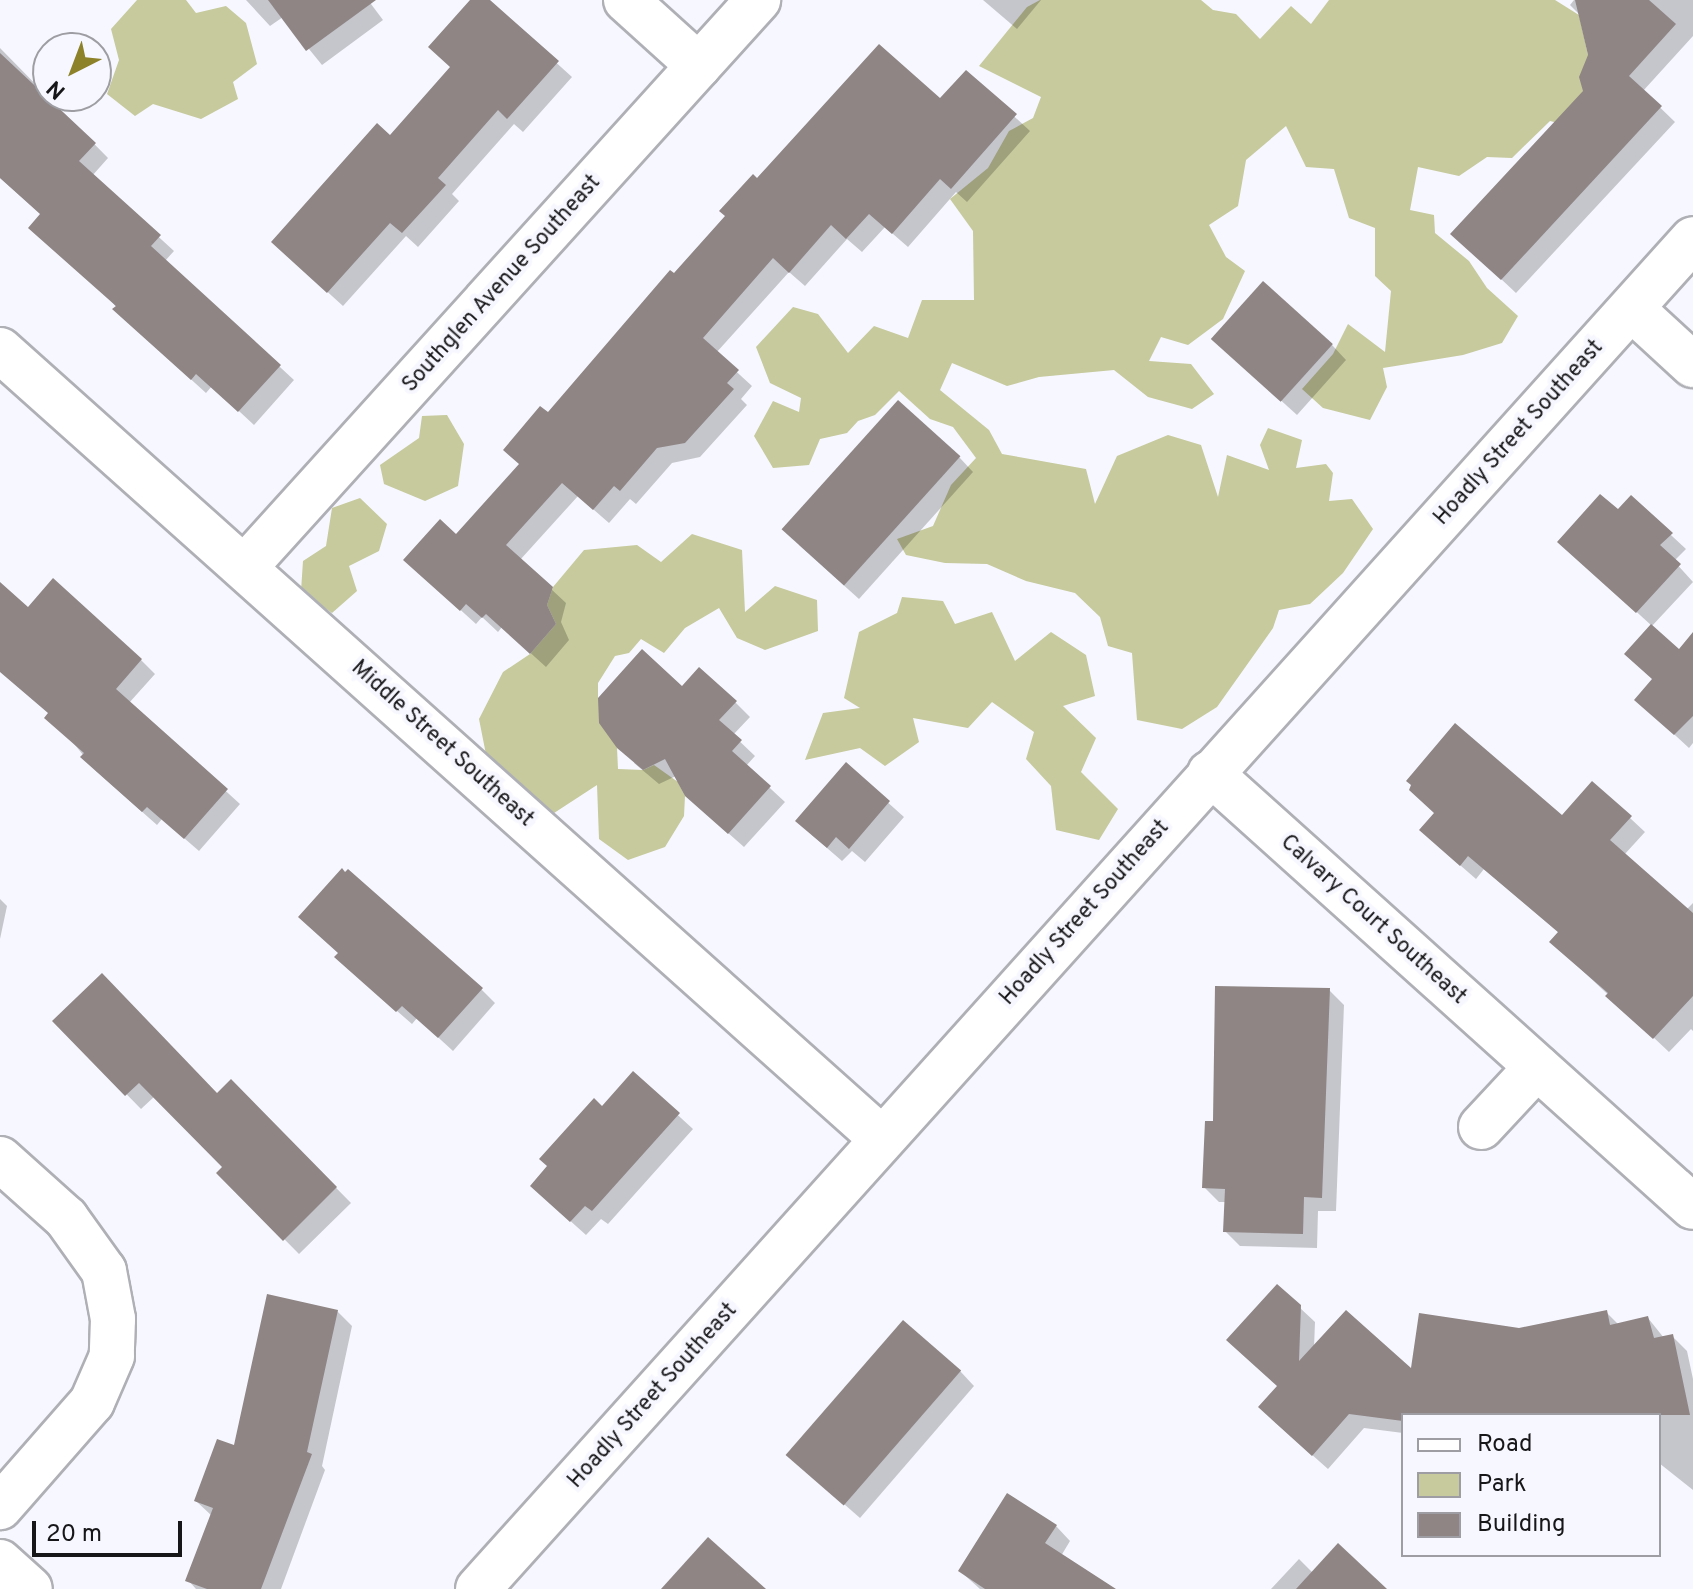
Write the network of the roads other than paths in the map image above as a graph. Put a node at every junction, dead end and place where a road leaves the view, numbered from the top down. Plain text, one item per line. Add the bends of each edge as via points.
1 (626, 0) edge
2 (758, 0) edge
3 (699, 66) junction
4 (1693, 239) edge
5 (1632, 309) junction
6 (0, 350) edge
7 (1693, 365) edge
8 (245, 567) junction
9 (1210, 773) junction
10 (1537, 1067) junction
11 (1481, 1127) dead end
12 (882, 1139) junction
13 (0, 1159) edge
14 (1693, 1207) edge
15 (0, 1507) edge
16 (0, 1562) edge
17 (30, 1589) edge
18 (478, 1589) edge

1 - 3 street
2 - 3 street, Southglen Avenue Southeast
3 - 8 street, Southglen Avenue Southeast
4 - 5 street, Hoadly Street Southeast
5 - 7 street
5 - 9 street, Hoadly Street Southeast
6 - 8 street, Middle Street Southeast
8 - 12 street, Middle Street Southeast
9 - 10 street, Calvary Court Southeast
9 - 12 street, Hoadly Street Southeast
10 - 11 street
10 - 14 street, Calvary Court Southeast
12 - 18 street, Hoadly Street Southeast
13 - 15 street via 66,1218 104,1271 113,1319 112,1356 92,1402
16 - 17 street

